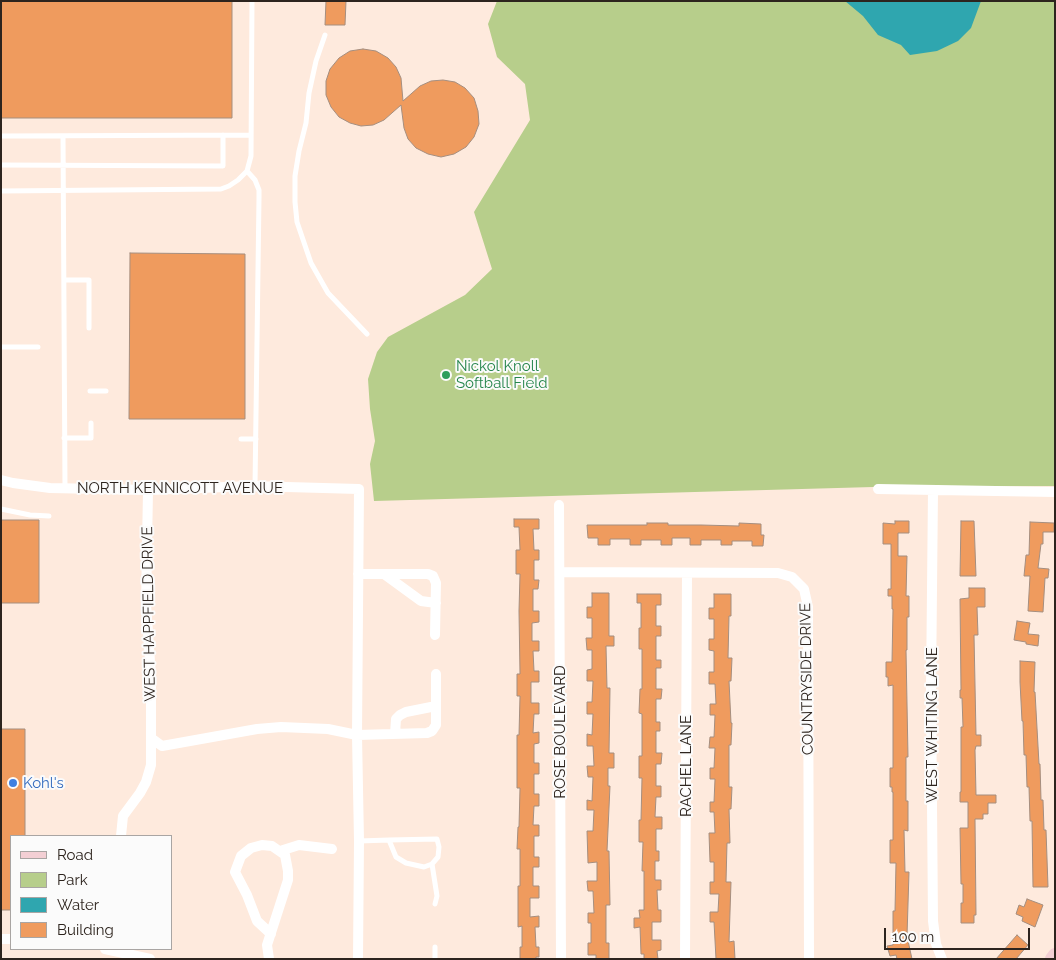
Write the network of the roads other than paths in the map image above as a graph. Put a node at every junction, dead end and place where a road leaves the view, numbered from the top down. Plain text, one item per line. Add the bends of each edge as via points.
1 (252, 1) edge
2 (325, 35) dead end
3 (223, 135) junction
4 (251, 135) junction
5 (1, 136) edge
6 (63, 136) junction
7 (1, 165) edge
8 (63, 166) junction
9 (247, 171) junction
10 (63, 190) junction
11 (1, 191) edge
12 (64, 280) junction
13 (89, 328) dead end
14 (367, 334) dead end
15 (1, 347) edge
16 (38, 347) dead end
17 (90, 391) dead end
18 (106, 391) dead end
19 (91, 423) dead end
20 (64, 438) junction
21 (241, 439) dead end
22 (256, 439) junction
23 (1, 480) edge
24 (255, 486) junction
25 (64, 488) junction
26 (878, 489) dead end
27 (148, 490) junction
28 (933, 490) junction
29 (1055, 492) edge
30 (559, 505) dead end
31 (1, 509) edge
32 (49, 516) dead end
33 (560, 572) junction
34 (687, 573) junction
35 (358, 574) junction
36 (384, 574) junction
37 (436, 603) junction
38 (435, 636) dead end
39 (436, 674) dead end
40 (436, 706) junction
41 (395, 734) junction
42 (357, 736) junction
43 (151, 738) junction
44 (121, 835) edge
45 (389, 840) junction
46 (359, 841) junction
47 (332, 848) dead end
48 (280, 852) junction
49 (432, 864) junction
50 (435, 904) dead end
51 (270, 934) junction
52 (435, 947) dead end
53 (111, 950) edge
54 (1055, 955) edge
55 (150, 959) edge
56 (269, 959) edge
57 (358, 959) edge
58 (435, 959) edge
59 (561, 959) edge
60 (685, 959) edge
61 (809, 959) edge
62 (942, 959) edge
63 (1052, 959) edge

1 - 4 lane
2 - 14 lane via 316,61 295,176 297,222 311,262 328,293
3 - 4 lane
3 - 6 lane
3 - 8 lane via 223,166
4 - 9 lane
5 - 6 lane
6 - 8 lane
7 - 8 lane
8 - 10 lane
9 - 10 lane via 222,189
9 - 22 lane via 256,180 259,190
10 - 11 lane
10 - 12 lane
12 - 13 lane via 89,280
12 - 20 lane
15 - 16 lane
17 - 18 lane
19 - 20 lane via 91,438
20 - 25 lane
21 - 22 lane
22 - 24 lane
23 - 25 street, NORTH KENNICOTT AVENUE
24 - 27 street, NORTH KENNICOTT AVENUE
24 - 35 street, NORTH KENNICOTT AVENUE via 359,489
25 - 27 street, NORTH KENNICOTT AVENUE
26 - 28 street
27 - 43 street, WEST HAPPFIELD DRIVE via 146,604
28 - 29 street
28 - 62 street, WEST WHITING LANE via 933,921
30 - 33 street, ROSE BOULEVARD
31 - 32 lane
33 - 34 street, COUNTRYSIDE DRIVE
33 - 59 street, ROSE BOULEVARD
34 - 60 street, RACHEL LANE
34 - 61 street, COUNTRYSIDE DRIVE via 778,573 792,577 804,588 808,607
35 - 36 street
35 - 42 street
36 - 37 street via 421,601
36 - 37 street via 433,576
37 - 38 street
39 - 40 street
40 - 41 street via 400,715 396,719
40 - 41 street via 436,725 432,731
41 - 42 street
42 - 43 street via 328,729 281,727 162,746
42 - 46 street
43 - 44 street, WEST HAPPFIELD DRIVE via 152,766 140,793 123,816
45 - 46 lane
45 - 49 lane via 396,858 424,867
45 - 49 lane via 438,839 438,857
46 - 57 street
47 - 48 street via 299,845
48 - 51 street via 284,855 288,880
48 - 51 street via 272,846 251,848 241,856 235,872 257,921
49 - 50 lane via 437,896
51 - 56 street via 267,945
52 - 58 lane
53 - 55 street
54 - 63 street

